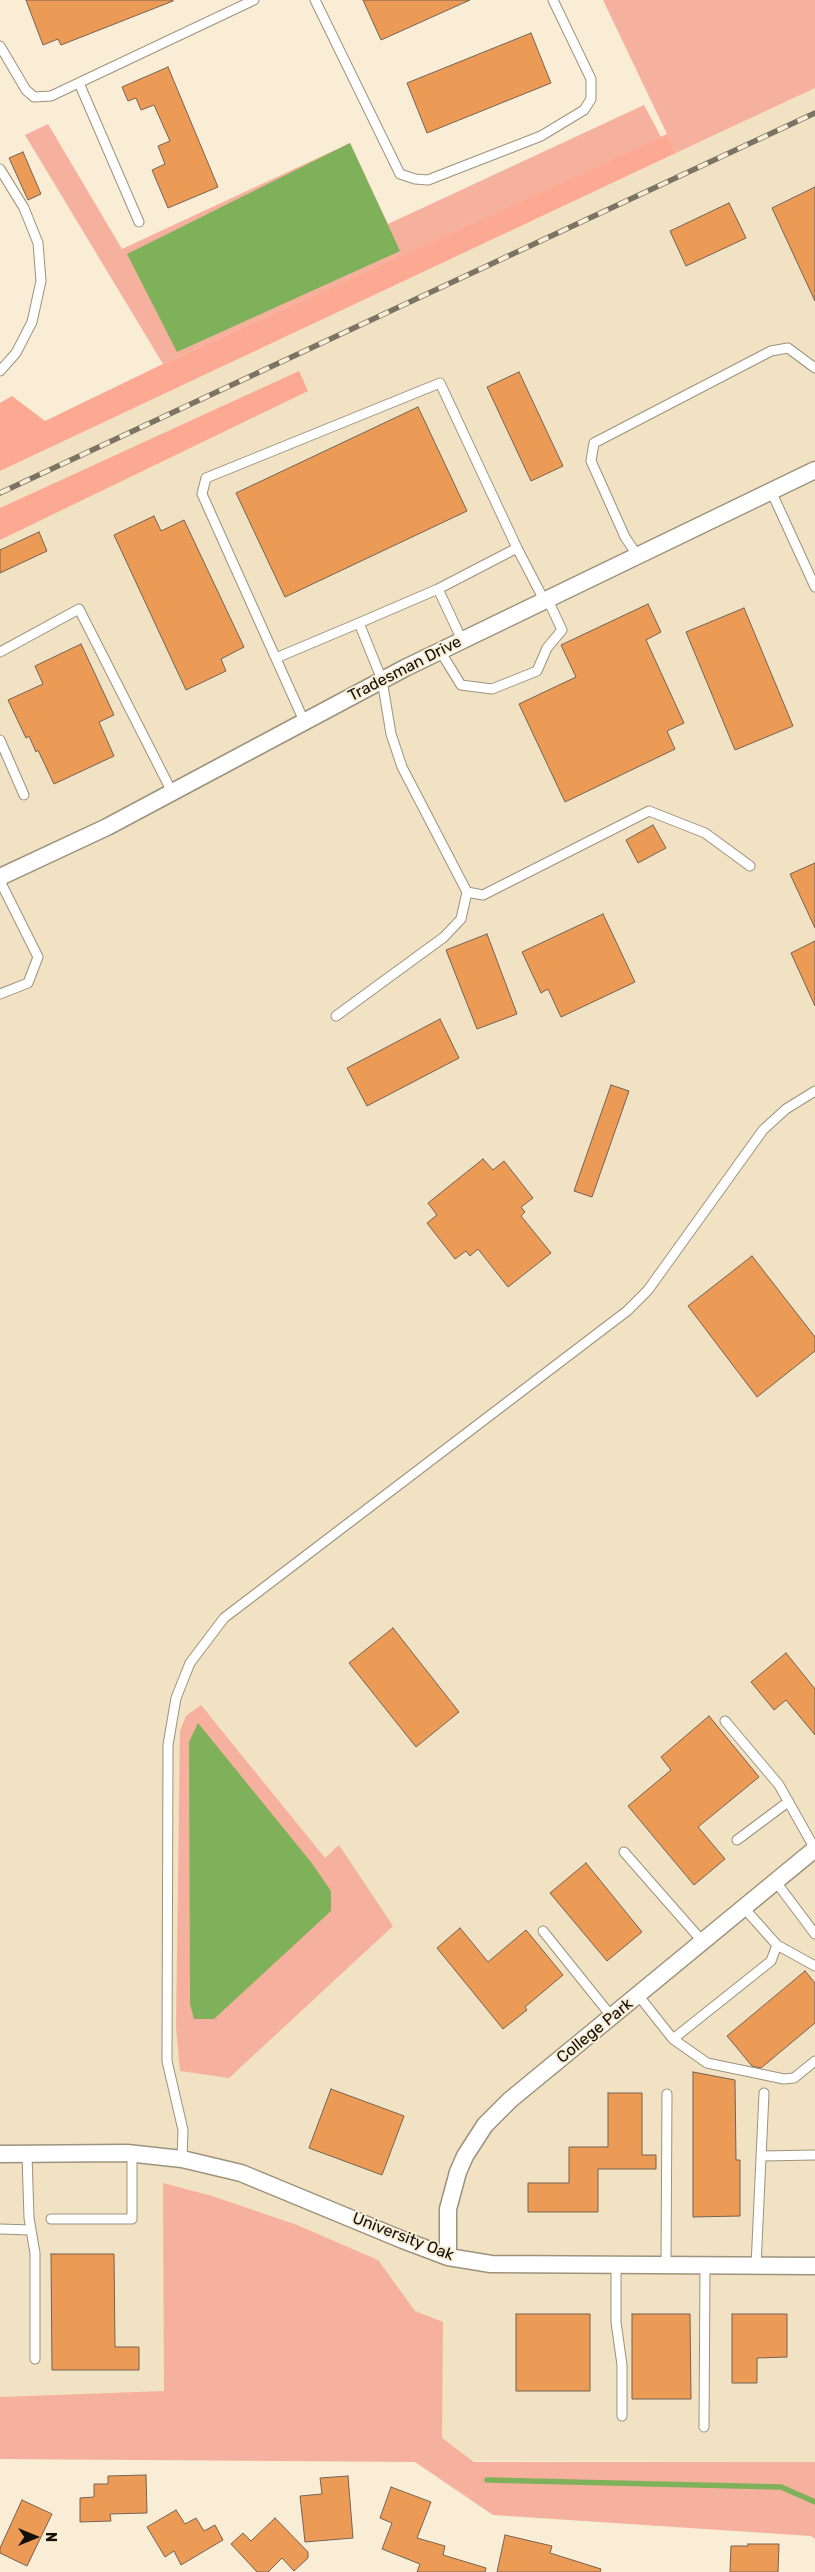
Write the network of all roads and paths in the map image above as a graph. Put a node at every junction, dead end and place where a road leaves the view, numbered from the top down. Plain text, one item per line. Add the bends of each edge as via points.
1 (254, 0) edge
2 (315, 0) edge
3 (553, 0) edge
4 (0, 46) edge
5 (78, 83) junction
6 (0, 168) edge
7 (139, 222) dead end
8 (815, 368) edge
9 (0, 371) edge
10 (815, 470) edge
11 (771, 491) junction
12 (517, 548) junction
13 (637, 555) junction
14 (815, 587) edge
15 (438, 589) junction
16 (546, 599) junction
17 (359, 623) junction
18 (462, 640) junction
19 (440, 651) junction
20 (0, 652) edge
21 (276, 658) junction
22 (382, 680) junction
23 (304, 721) junction
24 (0, 740) edge
25 (172, 792) junction
26 (24, 795) dead end
27 (750, 866) dead end
28 (0, 877) edge
29 (0, 881) edge
30 (467, 892) junction
31 (0, 994) edge
32 (336, 1016) dead end
33 (815, 1091) edge
34 (725, 1721) dead end
35 (788, 1802) junction
36 (736, 1840) dead end
37 (815, 1849) edge
38 (624, 1852) dead end
39 (776, 1882) junction
40 (744, 1908) junction
41 (814, 1929) edge
42 (543, 1931) dead end
43 (703, 1942) junction
44 (777, 1944) junction
45 (815, 1966) edge
46 (638, 1996) junction
47 (612, 2017) junction
48 (673, 2039) junction
49 (815, 2061) edge
50 (764, 2093) dead end
51 (667, 2094) dead end
52 (0, 2154) edge
53 (27, 2154) junction
54 (132, 2154) junction
55 (815, 2155) edge
56 (762, 2156) junction
57 (182, 2159) junction
58 (51, 2219) dead end
59 (0, 2229) edge
60 (31, 2230) junction
61 (448, 2257) junction
62 (616, 2265) junction
63 (666, 2265) junction
64 (705, 2265) junction
65 (756, 2266) junction
66 (815, 2266) edge
67 (34, 2359) dead end
68 (622, 2416) dead end
69 (704, 2427) dead end

1 - 5 lane
2 - 3 lane via 400,174 428,180 541,136 584,110 591,99 591,79
4 - 5 lane via 26,90 34,97 51,96
5 - 7 lane
6 - 9 lane via 24,208 38,243 41,281 32,322 16,353
8 - 13 lane via 788,348 771,351 594,443 591,461 625,537
10 - 11 street, Tradesman Drive
11 - 13 street, Tradesman Drive
11 - 14 lane
12 - 15 lane
12 - 16 lane
12 - 21 lane via 440,382 206,478 202,494
13 - 16 street, Tradesman Drive
15 - 17 lane
15 - 18 lane
16 - 18 street, Tradesman Drive
16 - 19 lane via 562,630 546,648 537,671 492,689 461,685
17 - 21 lane
17 - 22 lane
18 - 19 street, Tradesman Drive
19 - 22 street, Tradesman Drive
20 - 25 lane via 79,609
21 - 23 lane
22 - 23 street, Tradesman Drive
22 - 30 lane via 391,734 402,767
23 - 25 street, Tradesman Drive
24 - 26 lane
25 - 28 street, Tradesman Drive via 107,827
27 - 30 lane via 705,833 649,811 483,894
29 - 31 lane via 38,957 28,983
30 - 32 lane via 461,919 444,937
33 - 57 lane via 786,1109 763,1130 648,1290 628,1312 224,1618 190,1663 176,1698 168,1745 167,2061 183,2130
34 - 35 lane via 779,1785
35 - 36 lane
35 - 37 lane
37 - 39 street, College Park
38 - 43 lane
39 - 40 street, College Park
39 - 41 lane
40 - 43 street, College Park
40 - 44 lane
42 - 47 lane
43 - 46 street, College Park
44 - 45 lane
44 - 48 lane via 771,1961
46 - 47 street, College Park
46 - 48 lane
47 - 61 street, College Park via 510,2100 485,2125 458,2172 448,2210
48 - 49 lane via 707,2063 784,2079 794,2078
50 - 56 lane
51 - 63 lane
52 - 53 street, University Oak
53 - 54 street, University Oak
53 - 60 lane
54 - 57 street, University Oak
54 - 58 lane via 132,2219
55 - 56 lane
56 - 65 lane
57 - 61 street, University Oak via 241,2173
59 - 60 lane
60 - 67 lane via 36,2253
61 - 62 street, University Oak via 491,2264
62 - 63 street, University Oak
62 - 68 lane
63 - 64 street, University Oak
64 - 65 street, University Oak
64 - 69 lane
65 - 66 street, University Oak

